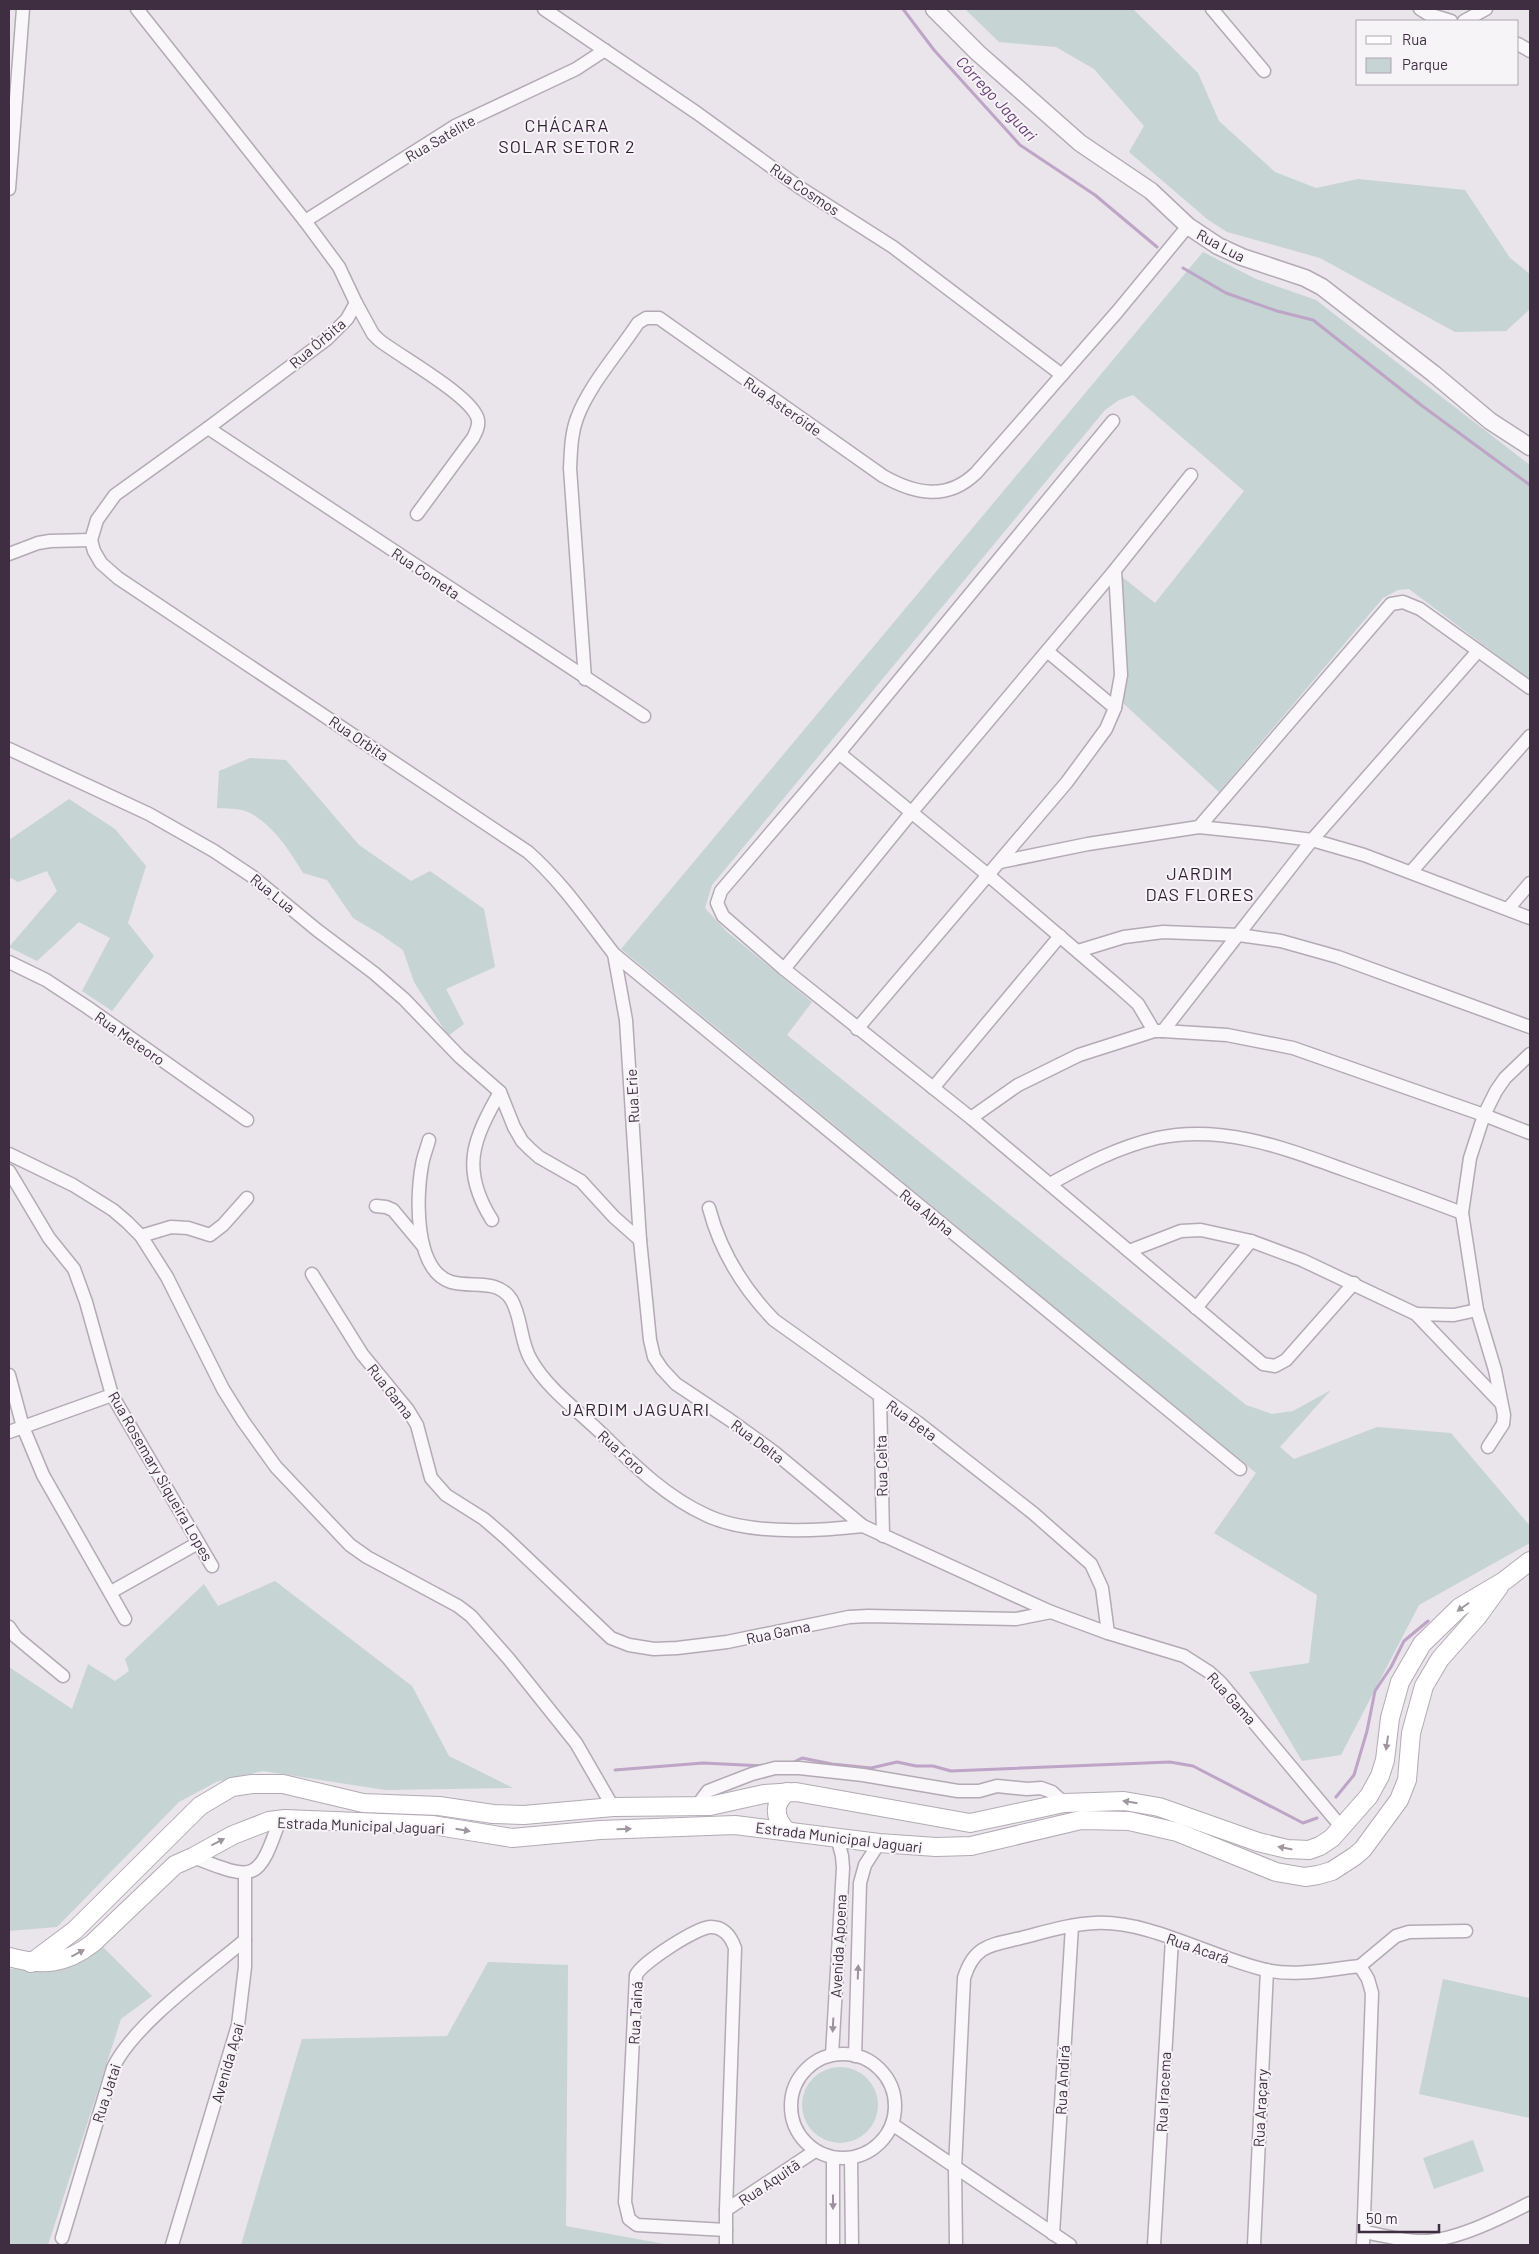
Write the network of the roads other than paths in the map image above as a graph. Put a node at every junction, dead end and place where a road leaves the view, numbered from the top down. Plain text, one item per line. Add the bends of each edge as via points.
1 (23, 9) edge
2 (137, 9) edge
3 (544, 9) edge
4 (934, 9) edge
5 (1212, 9) edge
6 (1420, 9) edge
7 (1486, 9) edge
8 (1448, 20) edge
9 (1466, 20) edge
10 (1519, 45) edge
11 (605, 50) junction
12 (1530, 51) edge
13 (1264, 71) dead end
14 (9, 189) edge
15 (305, 221) junction
16 (1188, 226) junction
17 (356, 303) junction
18 (1062, 375) junction
19 (1113, 420) dead end
20 (208, 428) junction
21 (1530, 447) edge
22 (1191, 475) dead end
23 (417, 514) dead end
24 (92, 540) junction
25 (9, 554) edge
26 (1115, 570) junction
27 (1047, 651) junction
28 (1478, 651) junction
29 (585, 679) junction
30 (1530, 688) edge
31 (1115, 708) junction
32 (644, 716) dead end
33 (1530, 736) edge
34 (9, 749) edge
35 (839, 753) junction
36 (911, 813) junction
37 (1199, 828) junction
38 (1312, 840) junction
39 (1000, 862) junction
40 (1411, 872) junction
41 (988, 874) junction
42 (1530, 883) edge
43 (1508, 909) junction
44 (1530, 918) edge
45 (1240, 934) junction
46 (1060, 936) junction
47 (1078, 952) junction
48 (614, 954) junction
49 (9, 962) edge
50 (784, 969) junction
51 (1530, 1027) edge
52 (857, 1029) junction
53 (1159, 1031) junction
54 (1530, 1054) edge
55 (933, 1088) junction
56 (500, 1092) junction
57 (1484, 1115) junction
58 (971, 1118) junction
59 (248, 1120) dead end
60 (1530, 1133) edge
61 (429, 1140) dead end
62 (9, 1154) edge
63 (9, 1171) edge
64 (1050, 1184) junction
65 (247, 1198) dead end
66 (376, 1206) dead end
67 (709, 1208) dead end
68 (1462, 1213) junction
69 (492, 1220) dead end
70 (141, 1236) junction
71 (640, 1240) junction
72 (1251, 1241) junction
73 (424, 1248) junction
74 (1129, 1251) junction
75 (312, 1274) dead end
76 (1354, 1283) junction
77 (1196, 1308) junction
78 (1477, 1310) junction
79 (1416, 1314) junction
80 (9, 1375) edge
81 (112, 1395) junction
82 (880, 1396) junction
83 (1501, 1403) junction
84 (23, 1427) junction
85 (9, 1432) edge
86 (1488, 1446) dead end
87 (1240, 1469) dead end
88 (863, 1526) junction
89 (883, 1536) junction
90 (198, 1543) junction
91 (1530, 1562) edge
92 (212, 1566) dead end
93 (1504, 1581) junction
94 (111, 1592) junction
95 (1051, 1612) junction
96 (126, 1619) dead end
97 (11, 1633) edge
98 (1108, 1633) junction
99 (63, 1676) dead end
100 (787, 1792) junction
101 (1370, 1796) junction
102 (1064, 1803) junction
103 (200, 1806) junction
104 (612, 1807) junction
105 (696, 1807) junction
106 (1390, 1811) junction
107 (524, 1816) junction
108 (938, 1819) junction
109 (280, 1820) junction
110 (1343, 1829) junction
111 (786, 1830) junction
112 (526, 1838) junction
113 (837, 1838) junction
114 (879, 1843) junction
115 (1320, 1846) junction
116 (936, 1847) junction
117 (193, 1857) junction
118 (174, 1865) junction
119 (1332, 1871) junction
120 (245, 1874) junction
121 (1072, 1926) junction
122 (1466, 1931) dead end
123 (1172, 1939) junction
124 (245, 1940) junction
125 (9, 1957) edge
126 (31, 1963) junction
127 (1360, 1966) junction
128 (1267, 1970) junction
129 (832, 2055) junction
130 (855, 2056) junction
131 (892, 2124) junction
132 (815, 2151) junction
133 (834, 2158) junction
134 (851, 2158) junction
135 (955, 2168) junction
136 (1530, 2204) edge
137 (726, 2210) junction
138 (726, 2230) junction
139 (1364, 2232) junction
140 (62, 2238) dead end
141 (1062, 2241) edge
142 (172, 2245) edge
143 (726, 2245) edge
144 (833, 2245) edge
145 (852, 2245) edge
146 (956, 2245) edge
147 (1154, 2245) edge
148 (1254, 2245) edge
149 (1363, 2245) edge

1 - 14 street
2 - 15 street, Rua Órbita
3 - 11 street, Rua Cosmos
4 - 16 street, Rua Lua via 1080,143 1150,191
5 - 13 street
6 - 8 street
7 - 9 street
10 - 12 street
11 - 15 street, Rua Satélite via 576,69 455,126
11 - 18 street, Rua Cosmos via 799,187 893,246
15 - 17 street, Rua Órbita via 339,267
16 - 18 street, Rua Asteróide
16 - 21 street, Rua Lua via 1242,258 1305,278 1322,287 1490,421
17 - 20 street, Rua Órbita via 347,319 327,338
17 - 23 street via 379,340 446,385 467,402 478,419 473,438
18 - 29 street, Rua Asteróide via 964,484 942,491 916,490 883,476 659,318 646,318 638,323 584,403 571,445
19 - 35 street
20 - 24 street, Rua Órbita via 115,495 97,520
20 - 29 street, Rua Cometa
22 - 26 street
24 - 25 street via 38,543
24 - 48 street, Rua Orbita via 101,563 118,578 528,852 550,871
26 - 27 street
26 - 31 street via 1121,675
27 - 31 street
27 - 36 street
28 - 30 street
28 - 37 street via 1420,609 1403,602 1391,604
28 - 38 street
29 - 32 street, Rua Cometa
31 - 39 street via 1106,729 1072,775
33 - 40 street
34 - 56 street, Rua Lua via 149,814 253,877 404,999 460,1057
35 - 36 street
35 - 50 street via 717,898 723,916
36 - 41 street
36 - 50 street
37 - 38 street
37 - 39 street via 1088,844
38 - 40 street
38 - 45 street
39 - 41 street
40 - 43 street
41 - 46 street
41 - 52 street
42 - 43 street
43 - 44 street
45 - 47 street via 1163,932 1124,937
45 - 51 street via 1307,947
45 - 53 street
46 - 47 street
46 - 55 street
47 - 53 street via 1138,1004
48 - 71 street, Rua Erie via 626,1020
48 - 87 street, Rua Alpha
49 - 59 street, Rua Meteoro via 46,980 87,1007
50 - 52 street
52 - 55 street
53 - 57 street via 1227,1035 1294,1048
53 - 58 street via 1078,1055 1018,1085
54 - 57 street via 1505,1078
55 - 58 street
56 - 69 street via 474,1144 476,1187
56 - 71 street via 522,1141 539,1157 581,1181
57 - 60 street
57 - 68 street via 1470,1158
58 - 64 street
61 - 73 street, Rua Foro via 422,1165 420,1198
62 - 70 street via 73,1185 113,1210
63 - 81 street, Rua Rosemary Siqueira Lopes via 49,1238 74,1270
64 - 68 street via 1106,1154 1156,1138 1194,1134 1234,1135 1292,1151
64 - 74 street
65 - 70 street via 210,1235 188,1228 170,1227
66 - 73 street via 397,1213
67 - 82 street, Rua Beta via 715,1231 756,1301 774,1320
68 - 78 street
70 - 104 street via 167,1277 223,1388 276,1467 350,1545 471,1616 576,1743
71 - 88 street, Rua Delta via 650,1340 654,1357 662,1369 676,1384 774,1452
72 - 74 street via 1201,1230 1181,1231
72 - 76 street
72 - 77 street
73 - 88 street, Rua Foro via 434,1271 444,1279 460,1284 489,1285 506,1294 516,1313 531,1360 542,1375 621,1452 685,1504 723,1522 756,1527 809,1530
74 - 77 street
75 - 95 street, Rua Gama via 362,1354 417,1425 431,1478 446,1495 484,1519 506,1538 611,1638 654,1649 676,1648 868,1616 1016,1619
76 - 77 street via 1297,1349 1275,1366 1263,1364
76 - 79 street
78 - 79 street via 1454,1316
78 - 83 street
79 - 83 street
80 - 84 street
81 - 84 street
81 - 90 street, Rua Rosemary Siqueira Lopes
82 - 89 street, Rua Celta
82 - 98 street, Rua Beta via 1033,1513 1091,1564 1102,1588
83 - 86 street via 1504,1421
84 - 85 street
84 - 94 street via 43,1475
88 - 89 street, Rua Delta
89 - 95 street, Rua Delta
90 - 92 street, Rua Rosemary Siqueira Lopes
90 - 94 street
91 - 93 main road, Estrada Municipal Jaguari
93 -> 101 main road, Estrada Municipal Jaguari via 1460,1607 1422,1644 1400,1682 1390,1718 1385,1760
93 - 106 main road, Estrada Municipal Jaguari via 1440,1659 1424,1686 1411,1733 1407,1780 1399,1800
94 - 96 street
95 - 98 street, Rua Gama
97 - 99 street
98 - 110 street, Rua Gama via 1184,1656 1209,1672
100 - 105 main road, Estrada Municipal Jaguari
100 - 108 main road, Estrada Municipal Jaguari via 858,1802
100 - 111 main road via 776,1807 778,1820
101 - 106 main road via 1384,1798
101 - 110 main road, Estrada Municipal Jaguari
102 - 105 street via 1052,1792 1041,1788 997,1786 958,1791 863,1774 775,1768 708,1792
102 - 108 main road, Estrada Municipal Jaguari via 977,1823
115 -> 102 main road, Estrada Municipal Jaguari via 1309,1850 1287,1849 1159,1807 1124,1801
103 - 107 main road, Estrada Municipal Jaguari via 232,1788 274,1783 363,1803 439,1806
103 - 118 main road via 195,1822 169,1846 166,1858
103 - 126 main road, Estrada Municipal Jaguari via 75,1930
104 - 105 main road, Estrada Municipal Jaguari
104 - 107 main road, Estrada Municipal Jaguari
106 - 119 main road, Estrada Municipal Jaguari via 1363,1849
107 - 112 main road
108 - 116 main road via 945,1832
109 -> 112 main road, Estrada Municipal Jaguari via 432,1824
117 -> 109 main road, Estrada Municipal Jaguari via 233,1835 268,1821
109 - 120 street via 264,1860
110 - 115 main road, Estrada Municipal Jaguari
112 -> 111 main road, Estrada Municipal Jaguari via 591,1830 735,1825
111 - 113 main road, Estrada Municipal Jaguari
113 - 114 main road, Estrada Municipal Jaguari
113 -> 129 street, Avenida Apoena via 843,1868
114 - 116 main road, Estrada Municipal Jaguari
130 -> 114 street, Avenida Apoena via 860,1883 865,1865
115 - 119 main road via 1316,1860 1323,1868
116 - 119 main road, Estrada Municipal Jaguari via 971,1846 1081,1820 1129,1821 1177,1832 1276,1872 1305,1876
117 - 118 main road, Estrada Municipal Jaguari
117 - 120 street
126 -> 118 main road, Estrada Municipal Jaguari via 52,1962 79,1954
120 - 124 street, Avenida Açaí
121 - 123 street, Rua Acará via 1118,1923
121 - 135 street, Rua Acará via 988,1946 975,1953 968,1963 964,1978
121 - 141 street, Rua Andirá
122 - 127 street via 1409,1932 1396,1936
123 - 128 street, Rua Acará
123 - 147 street, Rua Iracema
124 - 140 street, Rua Jatai via 163,2010 126,2045 119,2056
124 - 142 street, Avenida Açaí via 246,1967 238,2025
125 - 126 main road, Estrada Municipal Jaguari
127 - 128 street, Rua Acará via 1295,1972
127 - 139 street via 1372,1993
128 - 148 street, Rua Araçary
129 - 130 street
129 - 132 street via 805,2070 792,2097 791,2113 795,2128
130 - 131 street via 869,2061 889,2082 895,2103
131 - 134 street via 876,2147
131 - 135 street
132 - 133 street
132 - 137 street, Rua Aquitã
133 - 134 street
133 -> 144 street
134 - 145 street
135 - 141 street
135 - 146 street, Rua Acará
136 - 139 street via 1484,2225 1438,2240 1421,2241
137 - 138 street, Rua Aquitã
137 - 138 street, Rua Tainá via 736,1948 731,1937 713,1926 702,1928 654,1957 636,1974 626,2202 630,2219 637,2225
138 - 143 street, Rua Aquitã
139 - 149 street

